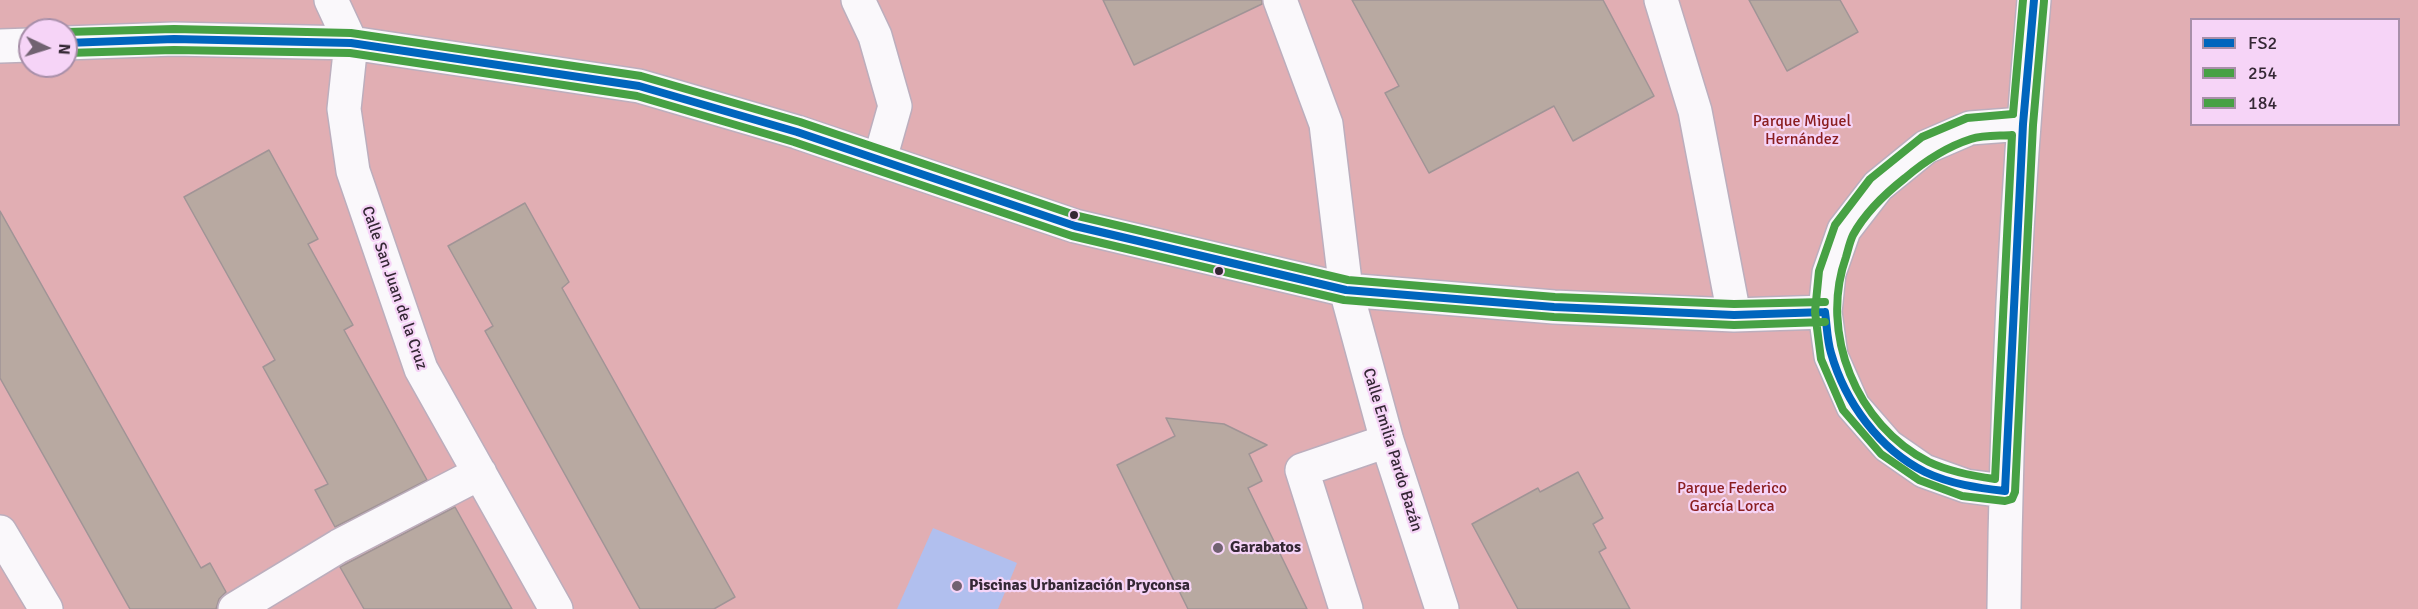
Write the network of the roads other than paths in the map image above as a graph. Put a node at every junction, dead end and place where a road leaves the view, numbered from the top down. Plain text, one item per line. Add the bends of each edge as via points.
1 (331, 0) edge
2 (858, 0) edge
3 (1280, 0) edge
4 (1660, 0) edge
5 (2034, 0) edge
6 (78, 43) edge
7 (351, 43) junction
8 (18, 45) edge
9 (0, 46) edge
10 (2023, 124) junction
11 (880, 159) junction
12 (1346, 290) junction
13 (1825, 312) junction
14 (1734, 315) junction
15 (1387, 441) junction
16 (480, 473) junction
17 (2005, 492) junction
18 (0, 532) edge
19 (8, 565) edge
20 (46, 609) edge
21 (235, 609) edge
22 (556, 609) edge
23 (1346, 609) edge
24 (1443, 609) edge
25 (2004, 609) edge

1 - 7 street
2 - 11 street via 875,36 895,105
3 - 12 street, Calle Emilia Pardo Bazán via 1326,124
4 - 14 street via 1695,111
5 - 10 street
6 - 7 street via 174,39
7 - 11 street via 639,86
7 - 16 street, Calle San Juan de la Cruz via 344,109 353,171 421,369
8 - 9 street
10 - 13 street via 1970,128 1926,147 1878,186 1844,230 1830,273
10 - 17 street
11 - 12 street via 1075,226
12 - 14 street via 1554,307
12 - 15 street, Calle Emilia Pardo Bazán
13 - 14 street
13 - 17 street via 1831,356 1853,406 1888,446 1924,471 1966,486
15 - 23 street via 1302,470
15 - 24 street, Calle Emilia Pardo Bazán
16 - 21 street via 339,546
16 - 22 street, Calle San Juan de la Cruz
17 - 25 street
18 - 19 street
19 - 20 street

